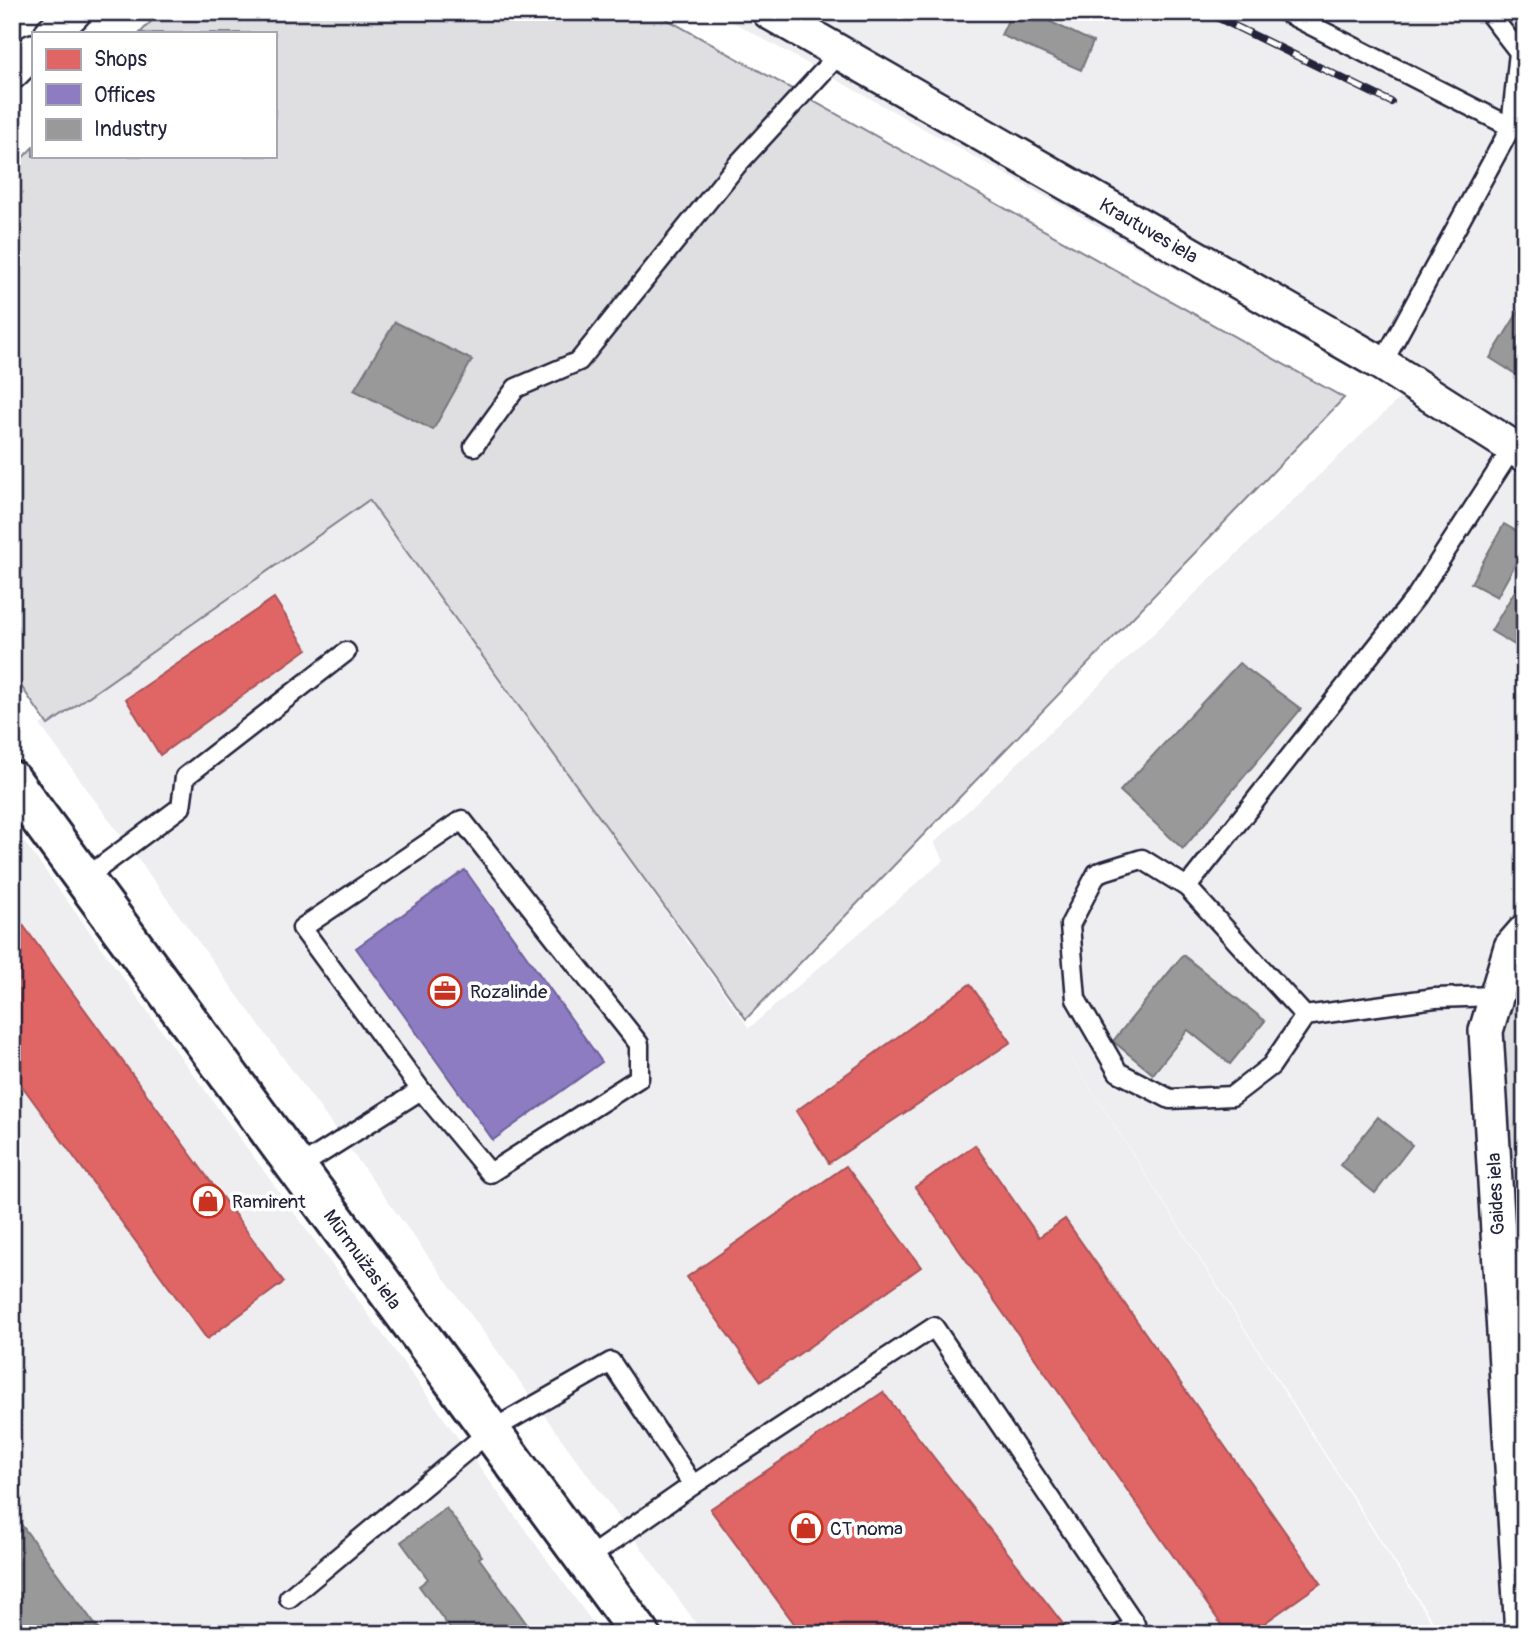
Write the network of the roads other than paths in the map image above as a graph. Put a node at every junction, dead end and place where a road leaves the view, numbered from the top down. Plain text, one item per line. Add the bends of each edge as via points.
1 (74, 12) edge
2 (769, 12) edge
3 (1285, 12) edge
4 (1488, 12) edge
5 (53, 32) edge
6 (32, 52) edge
7 (841, 53) junction
8 (12, 72) edge
9 (1511, 127) junction
10 (1382, 364) junction
11 (474, 446) dead end
12 (1519, 451) edge
13 (346, 652) dead end
14 (12, 781) edge
15 (84, 879) junction
16 (1187, 887) junction
17 (1525, 931) edge
18 (1496, 996) junction
19 (1305, 1016) junction
20 (421, 1090) junction
21 (296, 1169) junction
22 (490, 1431) junction
23 (693, 1485) junction
24 (585, 1560) junction
25 (289, 1598) dead end
26 (640, 1634) edge
27 (1121, 1634) edge
28 (1522, 1634) edge

1 - 5 street
2 - 7 street, Krautuves iela
3 - 9 lane
4 - 9 lane via 1519,52
6 - 8 street
7 - 10 street, Krautuves iela
7 - 11 lane via 736,166 579,361 516,388
9 - 10 lane
10 - 12 street, Krautuves iela
12 - 16 lane via 1416,597
13 - 15 lane via 185,777 181,807
14 - 15 street, Mūrmuižas iela
15 - 21 street, Mūrmuižas iela
16 - 19 lane
16 - 19 lane via 1142,859 1097,873 1070,925 1076,999 1118,1072 1170,1099 1233,1096 1271,1066
17 - 18 street, Gaides iela via 1511,947
18 - 19 lane via 1435,998
18 - 28 street, Gaides iela via 1486,1031
20 - 20 lane via 490,1173 639,1077 639,1044 462,820 302,928
20 - 21 lane
21 - 22 street, Mūrmuižas iela
22 - 23 lane via 611,1362
22 - 24 street, Mūrmuižas iela
22 - 25 lane
23 - 24 lane
23 - 27 lane via 934,1326 1135,1624
24 - 26 street, Mūrmuižas iela

